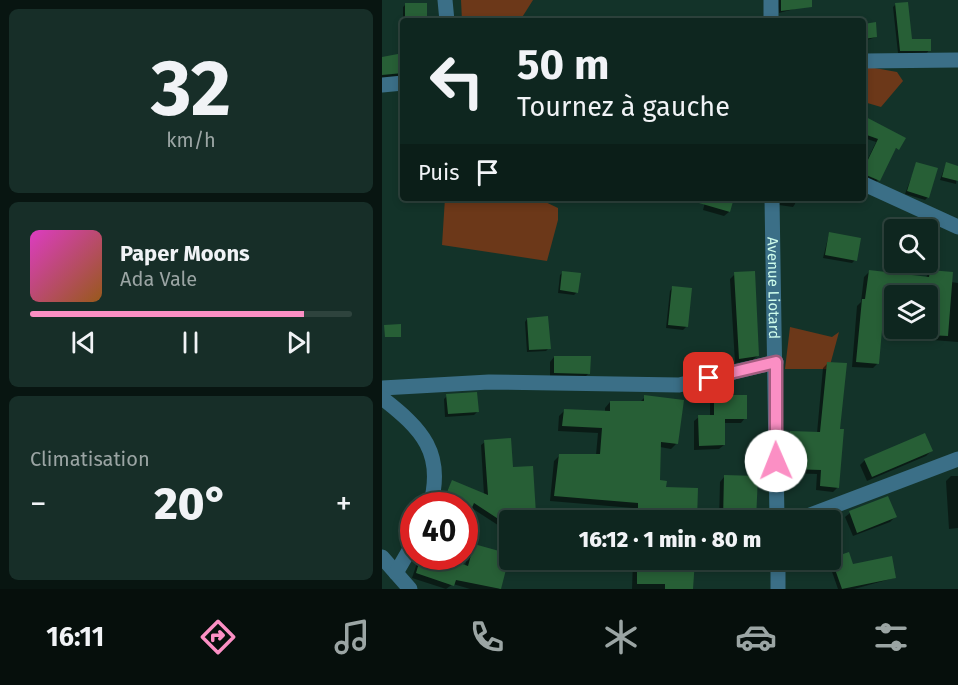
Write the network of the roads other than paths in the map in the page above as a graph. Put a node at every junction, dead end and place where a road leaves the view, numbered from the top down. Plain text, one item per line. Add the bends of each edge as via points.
1 (445, 0) edge
2 (771, 0) edge
3 (447, 18) edge
4 (771, 18) edge
5 (958, 60) edge
6 (866, 61) edge
7 (400, 83) edge
8 (382, 85) edge
9 (866, 185) edge
10 (772, 201) edge
11 (958, 227) edge
12 (776, 362) junction
13 (382, 388) edge
14 (382, 398) edge
15 (958, 459) edge
16 (434, 492) edge
17 (777, 510) edge
18 (823, 510) edge
19 (382, 557) edge
20 (400, 566) edge
21 (778, 570) edge
22 (396, 573) junction
23 (410, 589) edge
24 (778, 589) edge

1 - 3 street
2 - 4 street
5 - 6 street
7 - 8 street
9 - 11 street
10 - 12 street, Avenue Liotard
12 - 13 street via 679,385 489,382
12 - 17 street, Avenue Liotard
14 - 16 street via 405,416 429,447 435,462
15 - 18 street
19 - 22 street
20 - 22 street
21 - 24 street
22 - 23 street

